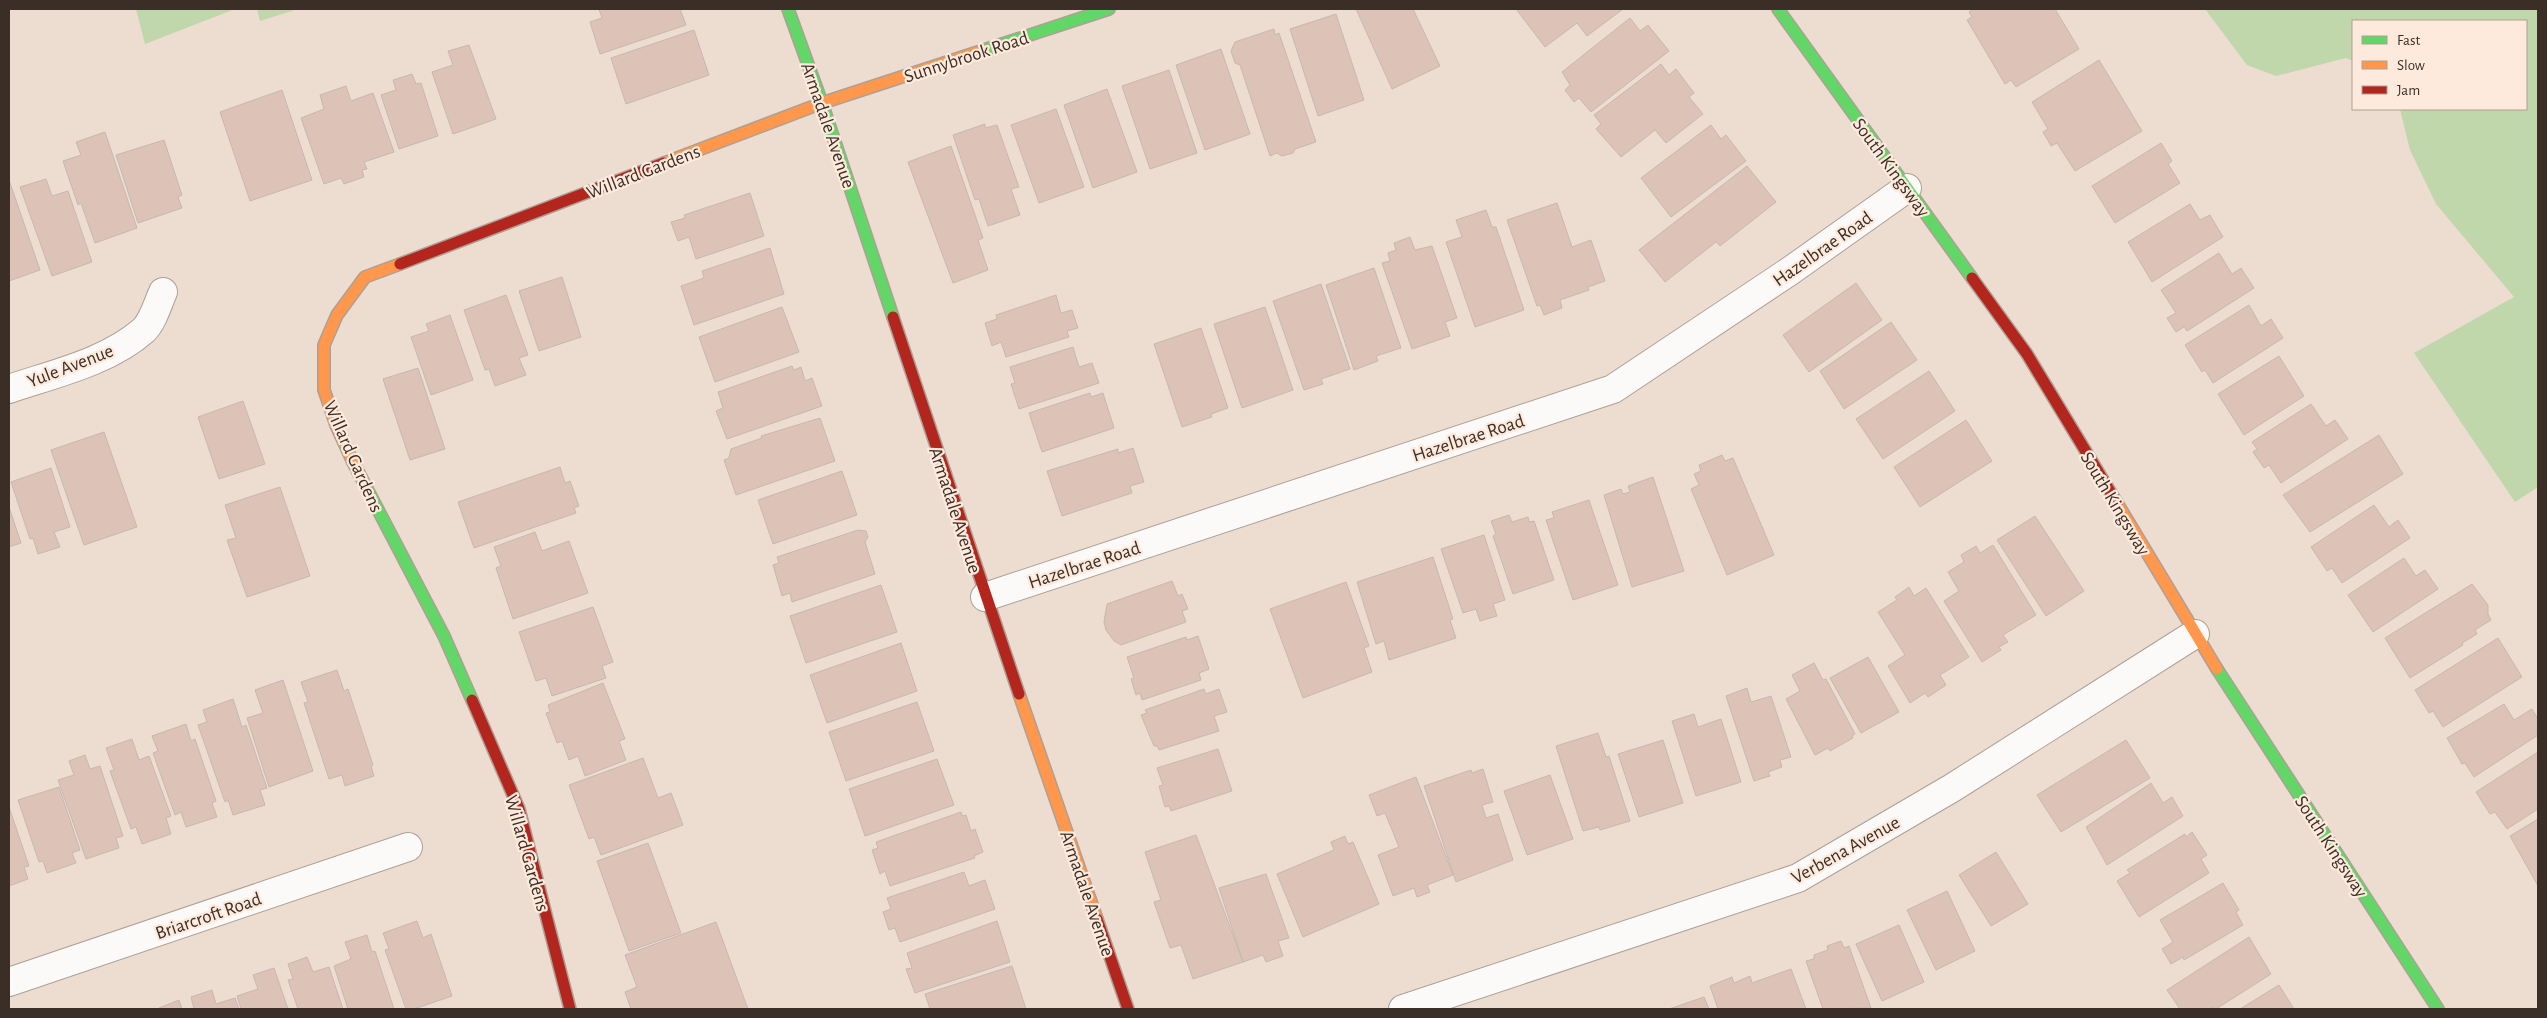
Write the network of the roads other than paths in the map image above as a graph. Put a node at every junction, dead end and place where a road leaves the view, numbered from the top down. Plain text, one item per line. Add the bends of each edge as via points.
1 (788, 9) edge
2 (1110, 9) edge
3 (1778, 9) edge
4 (822, 103) junction
5 (1907, 188) junction
6 (163, 292) dead end
7 (9, 389) edge
8 (985, 596) junction
9 (2195, 634) junction
10 (408, 847) dead end
11 (9, 982) edge
12 (570, 1009) edge
13 (1128, 1009) edge
14 (1403, 1009) edge
15 (2438, 1009) edge

1 - 4 street, Armadale Avenue
2 - 4 street, Sunnybrook Road
3 - 5 street, South Kingsway
4 - 8 street, Armadale Avenue
4 - 12 street, Willard Gardens via 365,278 337,315 324,345 324,390 336,425 444,636 519,808
5 - 8 street, Hazelbrae Road via 1613,389
5 - 9 street, South Kingsway via 2027,354
6 - 7 street, Yule Avenue via 145,329 120,347
8 - 13 street, Armadale Avenue
9 - 14 street, Verbena Avenue via 1952,788 1798,878
9 - 15 street, South Kingsway
10 - 11 street, Briarcroft Road

